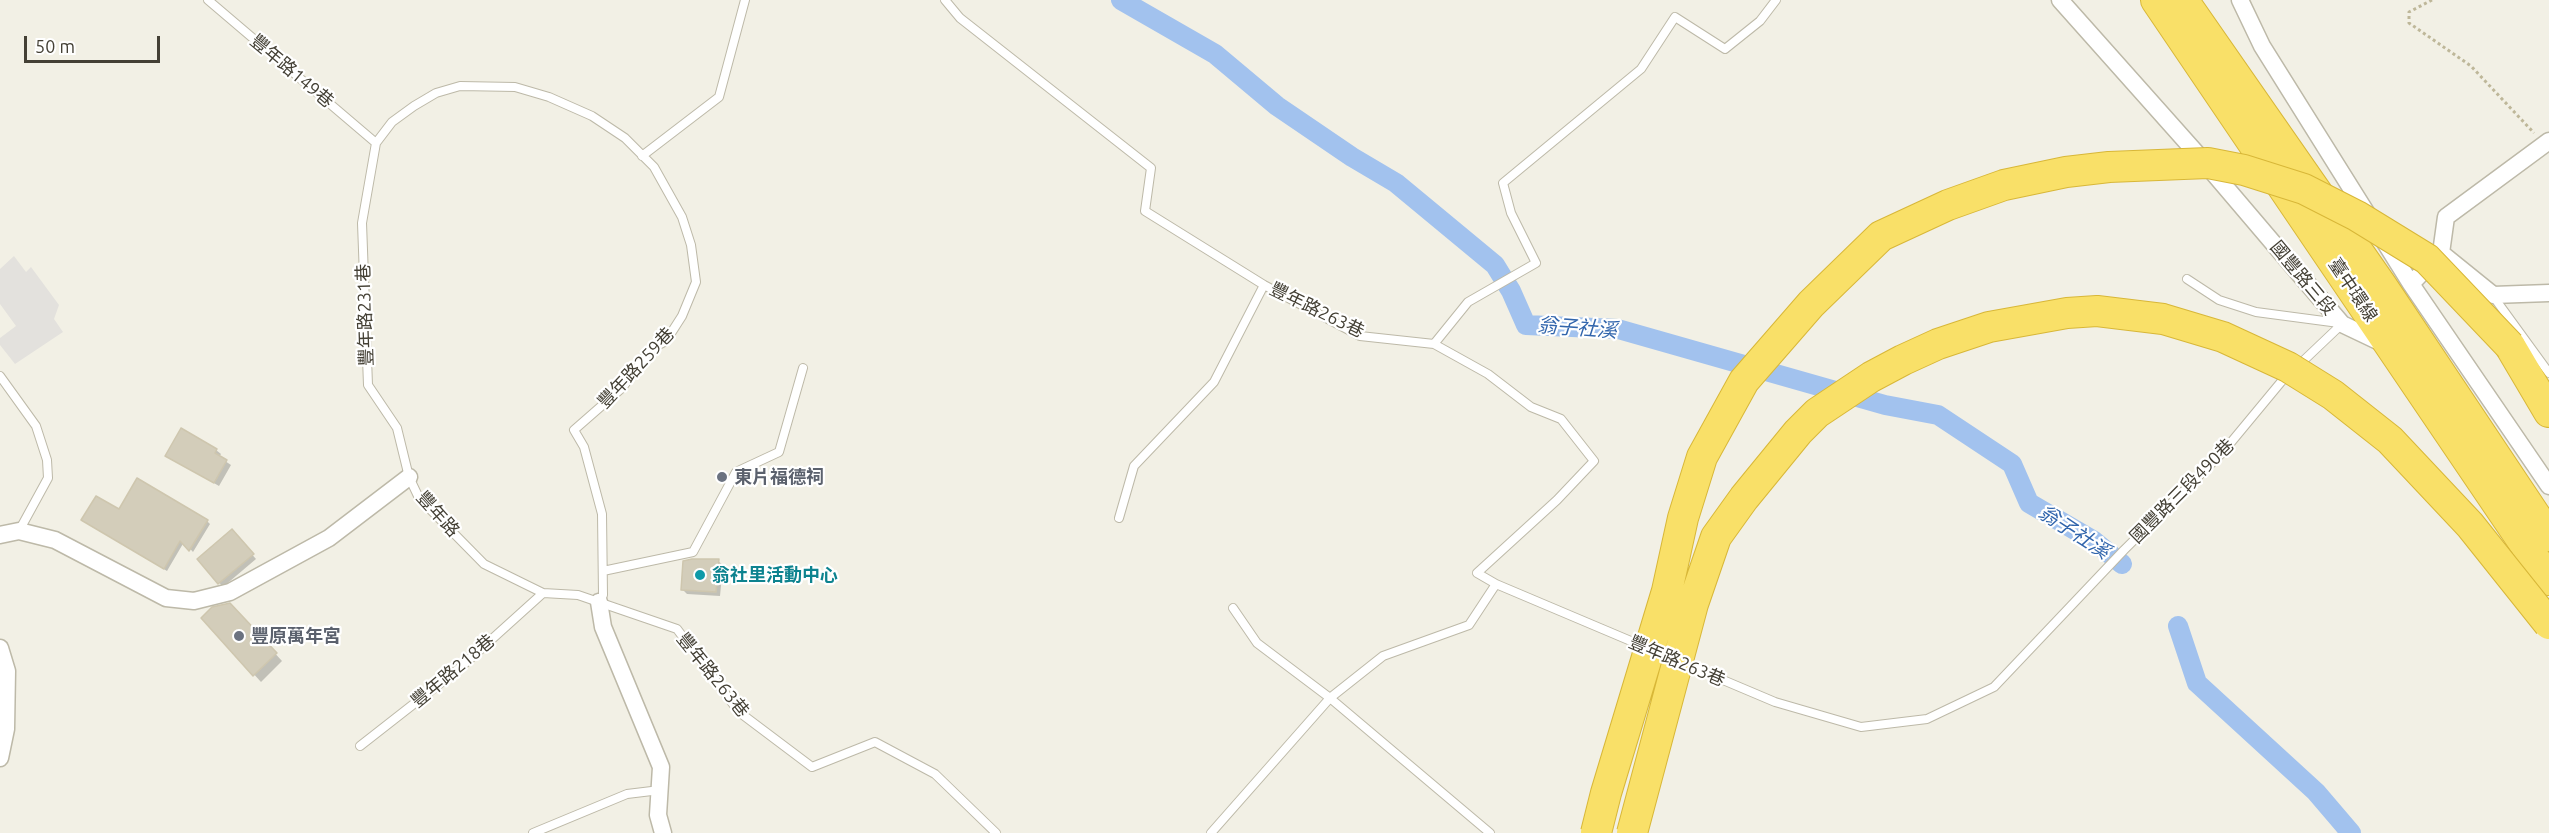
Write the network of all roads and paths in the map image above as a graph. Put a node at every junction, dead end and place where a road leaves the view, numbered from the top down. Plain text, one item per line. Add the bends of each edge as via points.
1 (208, 0) edge
2 (745, 0) edge
3 (945, 0) edge
4 (1776, 0) edge
5 (2060, 0) edge
6 (2133, 0) edge
7 (2156, 0) edge
8 (2182, 0) edge
9 (2201, 0) edge
10 (2240, 0) edge
11 (2432, 0) edge
12 (2546, 142) edge
13 (376, 143) junction
14 (642, 156) junction
15 (2441, 253) junction
16 (2187, 279) dead end
17 (2411, 284) junction
18 (1264, 285) junction
19 (2549, 293) edge
20 (2493, 295) junction
21 (2342, 324) junction
22 (1434, 344) junction
23 (2384, 344) junction
24 (803, 368) dead end
25 (2549, 373) edge
26 (0, 376) edge
27 (2549, 412) edge
28 (409, 477) junction
29 (2549, 486) edge
30 (1119, 518) dead end
31 (19, 531) junction
32 (2549, 534) edge
33 (0, 535) edge
34 (603, 571) junction
35 (2549, 580) edge
36 (1496, 584) junction
37 (2549, 592) edge
38 (543, 593) junction
39 (599, 602) junction
40 (1233, 608) dead end
41 (2549, 624) edge
42 (0, 648) edge
43 (1330, 698) junction
44 (1861, 727) joint
45 (360, 746) dead end
46 (0, 758) edge
47 (660, 790) junction
48 (533, 833) edge
49 (663, 833) edge
50 (996, 833) edge
51 (1211, 833) edge
52 (1490, 833) edge
53 (1596, 833) edge
54 (1632, 833) edge

1 - 13 lane, 豐年路149巷
2 - 14 lane via 719,97
3 - 18 lane, 豐年路263巷 via 960,18 1151,168 1145,211
4 - 22 lane via 1760,21 1725,49 1675,17 1641,69 1503,183 1510,213 1536,263 1468,302
5 - 21 street, 國豐路三段
6 - 23 highway, bridge
7 - 35 highway, 臺中環線
8 - 32 highway, 臺中環線, bridge
9 - 32 highway via 2370,266
10 - 17 street via 2262,46
11 - 12 path via 2409,12 2409,23 2471,66
12 - 15 street via 2446,218
13 - 14 lane, 豐年路259巷 via 392,122 436,93 460,86 487,85 515,87 549,97 592,116 625,138
13 - 28 lane, 豐年路231巷 via 362,223 368,385 397,428
14 - 34 lane, 豐年路259巷 via 654,167 682,217 696,282 666,341 651,349 622,388 574,430 584,447 602,514
15 - 17 street
15 - 20 street
16 - 21 lane via 2219,300 2256,312
17 - 29 street
18 - 22 lane, 豐年路263巷 via 1360,336
18 - 30 lane via 1214,382 1134,466
19 - 20 street
20 - 25 lane
21 - 23 street, 國豐路三段
21 - 44 lane, 國豐路三段490巷 via 2281,382 2223,452 1994,687 1927,719
22 - 36 lane, 豐年路263巷 via 1488,374 1531,407 1561,419 1594,461 1478,573
23 - 37 street
24 - 34 lane via 778,452 736,472 693,552
26 - 31 lane via 36,426 47,460 48,478
27 - 53 highway, bridge via 2510,346 2427,260 2357,216 2304,189 2208,163 2109,167 2066,171 2004,185 1948,205 1881,236 1811,304 1744,381 1702,457
28 - 31 street, 豐年路 via 329,538 230,592 194,601 165,598 55,540
28 - 38 lane, 豐年路 via 419,498 484,564
31 - 33 street, 豐年路
34 - 39 lane, 豐年路259巷 via 603,595
36 - 43 lane via 1469,625 1383,656
36 - 44 lane, 豐年路263巷 via 1775,702
38 - 39 lane, 豐年路 via 578,595
38 - 45 lane, 豐年路218巷 via 460,667
39 - 47 street via 603,627 661,767
39 - 50 lane, 豐年路263巷 via 677,629 739,712 812,767 874,742 934,774
40 - 43 lane via 1257,643
41 - 54 highway, bridge via 2470,525 2390,440 2333,394 2288,367 2223,337 2163,319 2097,311 1989,327 1904,360 1817,413 1797,432 1716,537 1693,604
42 - 46 street via 7,671 6,729
43 - 51 lane
43 - 52 lane
47 - 48 lane via 627,794
47 - 49 street via 658,814

